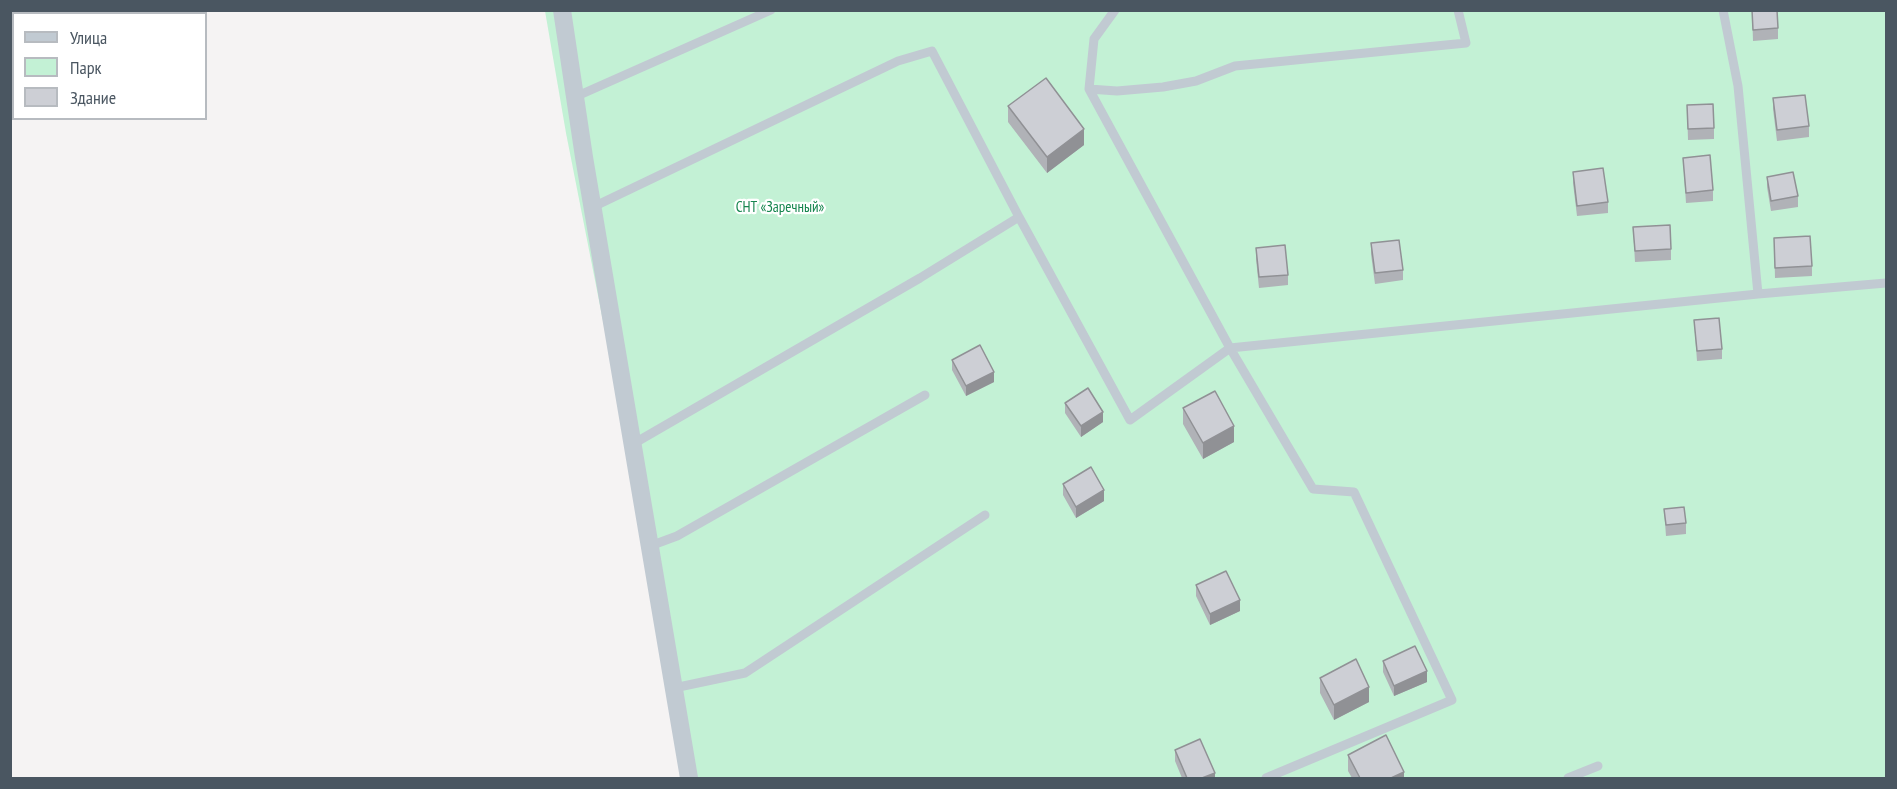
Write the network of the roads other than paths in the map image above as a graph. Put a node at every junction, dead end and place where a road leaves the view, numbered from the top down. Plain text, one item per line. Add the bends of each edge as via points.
1 (562, 10) edge
2 (771, 10) edge
3 (1115, 10) edge
4 (1458, 10) edge
5 (1723, 10) edge
6 (1089, 89) junction
7 (575, 97) junction
8 (593, 207) junction
9 (1019, 217) junction
10 (1887, 283) edge
11 (1758, 294) junction
12 (1230, 348) junction
13 (925, 395) dead end
14 (633, 444) junction
15 (985, 515) dead end
16 (650, 546) junction
17 (674, 688) junction
18 (1598, 766) dead end
19 (689, 778) edge
20 (1266, 778) edge
21 (1568, 778) edge

1 - 7 street
2 - 7 lane
3 - 6 lane via 1094,39
4 - 6 lane via 1466,43 1235,66 1196,81 1163,87
5 - 11 lane via 1738,86
6 - 12 lane
7 - 8 street
8 - 9 lane via 898,61 932,51
8 - 14 street
9 - 12 lane via 1130,420
9 - 14 lane
10 - 11 lane
11 - 12 lane
12 - 20 lane via 1313,489 1354,492 1452,700
13 - 16 lane via 677,536
14 - 16 street
15 - 17 lane via 745,673
16 - 17 street
17 - 19 street
18 - 21 lane

